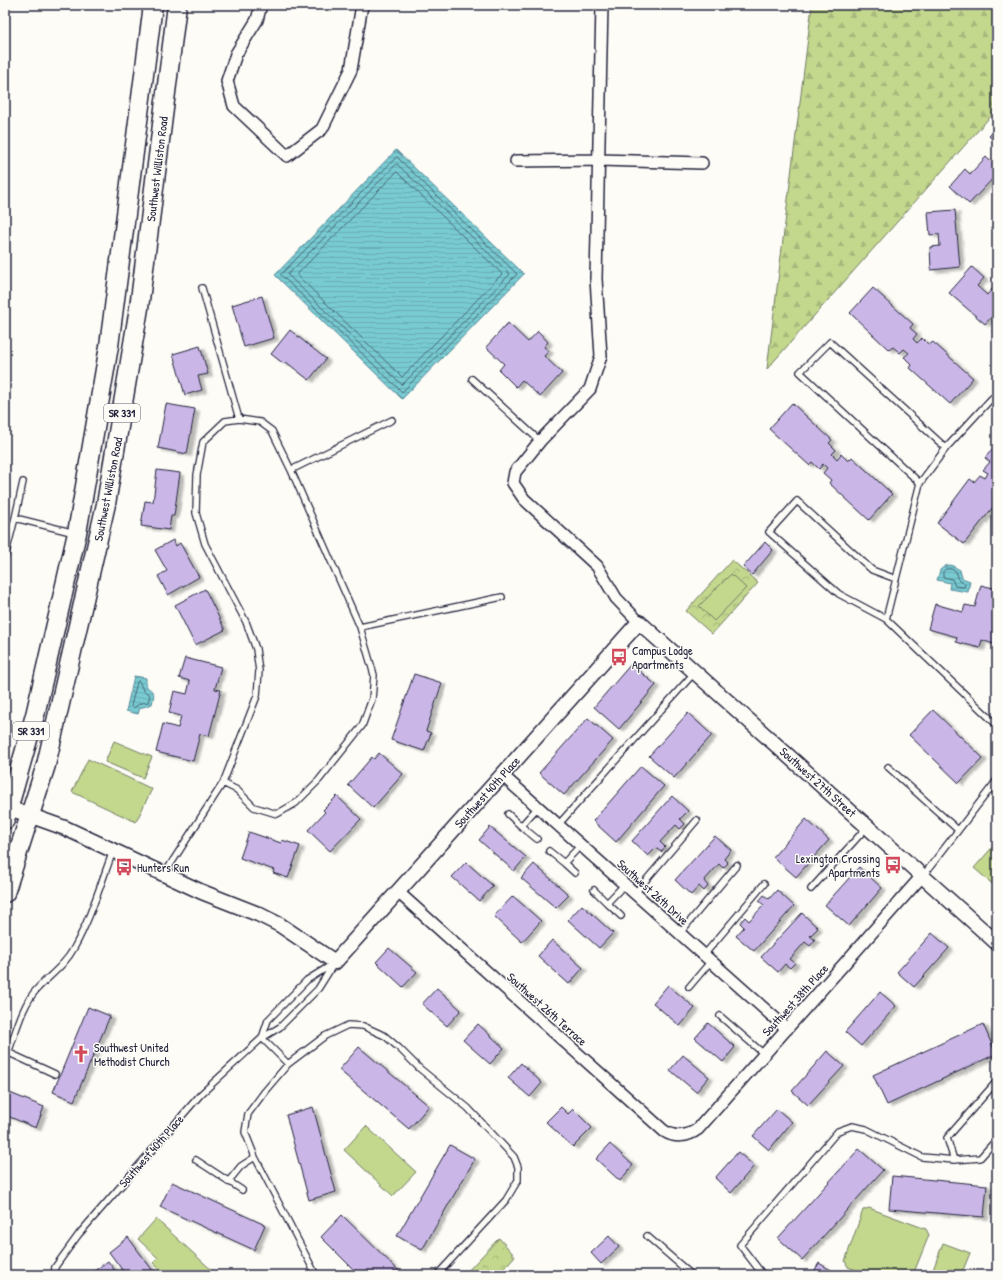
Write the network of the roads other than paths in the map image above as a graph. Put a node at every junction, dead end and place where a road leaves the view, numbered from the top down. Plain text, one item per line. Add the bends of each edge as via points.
1 (154, 5) edge
2 (177, 5) edge
3 (261, 5) edge
4 (362, 5) edge
5 (602, 5) edge
6 (600, 160) junction
7 (516, 161) dead end
8 (702, 163) dead end
9 (202, 288) dead end
10 (472, 379) dead end
11 (992, 398) dead end
12 (239, 419) junction
13 (392, 420) dead end
14 (540, 440) junction
15 (946, 448) junction
16 (291, 470) junction
17 (23, 482) dead end
18 (920, 483) junction
19 (15, 518) junction
20 (77, 533) junction
21 (5, 557) edge
22 (896, 579) junction
23 (502, 597) dead end
24 (886, 619) junction
25 (639, 622) junction
26 (360, 627) junction
27 (696, 672) junction
28 (996, 722) edge
29 (888, 766) dead end
30 (502, 775) junction
31 (997, 780) edge
32 (223, 783) junction
33 (538, 807) junction
34 (6, 811) edge
35 (31, 814) junction
36 (508, 814) dead end
37 (697, 820) dead end
38 (558, 825) junction
39 (522, 826) junction
40 (868, 826) junction
41 (958, 830) junction
42 (537, 839) dead end
43 (581, 845) junction
44 (113, 851) junction
45 (549, 851) dead end
46 (564, 864) junction
47 (737, 865) dead end
48 (575, 873) dead end
49 (164, 875) junction
50 (922, 876) junction
51 (625, 884) junction
52 (764, 884) dead end
53 (594, 890) dead end
54 (811, 890) dead end
55 (398, 892) junction
56 (5, 893) edge
57 (635, 893) junction
58 (607, 903) junction
59 (621, 916) dead end
60 (680, 933) junction
61 (997, 943) edge
62 (708, 958) junction
63 (335, 962) junction
64 (689, 987) dead end
65 (720, 1016) dead end
66 (787, 1029) junction
67 (262, 1038) junction
68 (7, 1052) edge
69 (764, 1054) junction
70 (288, 1064) junction
71 (55, 1074) dead end
72 (997, 1081) edge
73 (682, 1136) joint
74 (997, 1139) edge
75 (255, 1157) junction
76 (196, 1160) dead end
77 (954, 1160) junction
78 (228, 1182) junction
79 (242, 1190) dead end
80 (646, 1236) dead end
81 (54, 1275) edge
82 (316, 1275) edge
83 (437, 1275) edge
84 (692, 1275) edge
85 (763, 1275) edge

1 - 20 highway, Southwest Williston Road / SR 331 via 110,346
2 - 35 highway, Southwest Williston Road / SR 331 via 139,308 115,452 90,578 46,764
3 - 4 street via 257,20 236,54 227,81 234,106 286,156 322,129 352,70
5 - 6 street
6 - 7 street
6 - 8 street
6 - 14 street via 596,279 602,356 590,389
9 - 12 lane
10 - 14 lane
11 - 15 lane
12 - 16 lane via 260,422 272,431
12 - 32 lane via 225,421 203,442 197,475 196,513 205,544 246,622 256,649 259,671 257,696
13 - 16 lane
14 - 25 street via 515,472 514,483 524,499 597,566 616,598
15 - 18 lane
15 - 18 lane via 830,342 800,372
16 - 26 lane
17 - 19 lane
18 - 22 lane
19 - 20 lane
19 - 21 lane
20 - 34 highway, Southwest Williston Road / SR 331 via 35,715
22 - 24 lane
22 - 24 lane via 872,570 797,502 769,532 839,594
23 - 26 lane
24 - 28 lane
25 - 27 street, Southwest 27th Street
25 - 30 street, Southwest 40th Place
26 - 32 lane via 374,675 372,699 362,726 319,780 296,803 277,814 254,807 237,790
27 - 38 lane
27 - 40 street, Southwest 27th Street
29 - 41 lane
30 - 33 street, Southwest 26th Drive
30 - 55 street, Southwest 40th Place
31 - 41 lane
32 - 49 lane
33 - 38 street, Southwest 26th Drive
33 - 39 lane
34 - 35 street
35 - 44 street
35 - 56 highway, Southwest Williston Road / SR 331
36 - 39 lane
37 - 57 lane
38 - 43 street, Southwest 26th Drive
39 - 42 lane
40 - 50 street, Southwest 27th Street
40 - 54 lane
41 - 50 lane
43 - 46 lane
43 - 51 street, Southwest 26th Drive
44 - 49 street
44 - 68 lane via 92,909 74,948 62,966 37,989 28,1003
45 - 46 lane
46 - 48 lane
47 - 60 lane
49 - 63 street via 275,922
50 - 61 street, Southwest 27th Street
50 - 66 street, Southwest 38th Place
51 - 57 street, Southwest 26th Drive
51 - 58 lane
52 - 62 lane
53 - 58 lane
55 - 63 street, Southwest 40th Place
55 - 73 street, Southwest 26th Terrace via 664,1131
57 - 60 street, Southwest 26th Drive
58 - 59 lane
60 - 62 street, Southwest 26th Drive
62 - 64 lane
62 - 66 street, Southwest 26th Drive
63 - 67 lane, Southwest 40th Place via 318,989 280,1027
63 - 67 lane, Southwest 40th Place via 307,980 268,1020
65 - 69 lane
66 - 69 street, Southwest 38th Place
67 - 70 lane
67 - 81 lane, Southwest 40th Place via 201,1094 78,1234 55,1267
68 - 71 lane
69 - 73 street, Southwest 38th Place via 698,1129
70 - 75 lane via 248,1114 245,1132
70 - 83 lane via 336,1029 348,1025 363,1026 385,1036 468,1108 514,1157 518,1167 518,1180 514,1189
72 - 77 lane via 947,1138
74 - 77 lane via 980,1158
75 - 78 lane via 241,1166
75 - 82 lane
76 - 78 lane
77 - 85 lane via 922,1157 866,1129 852,1126 838,1131 740,1245
78 - 79 lane
80 - 84 lane

